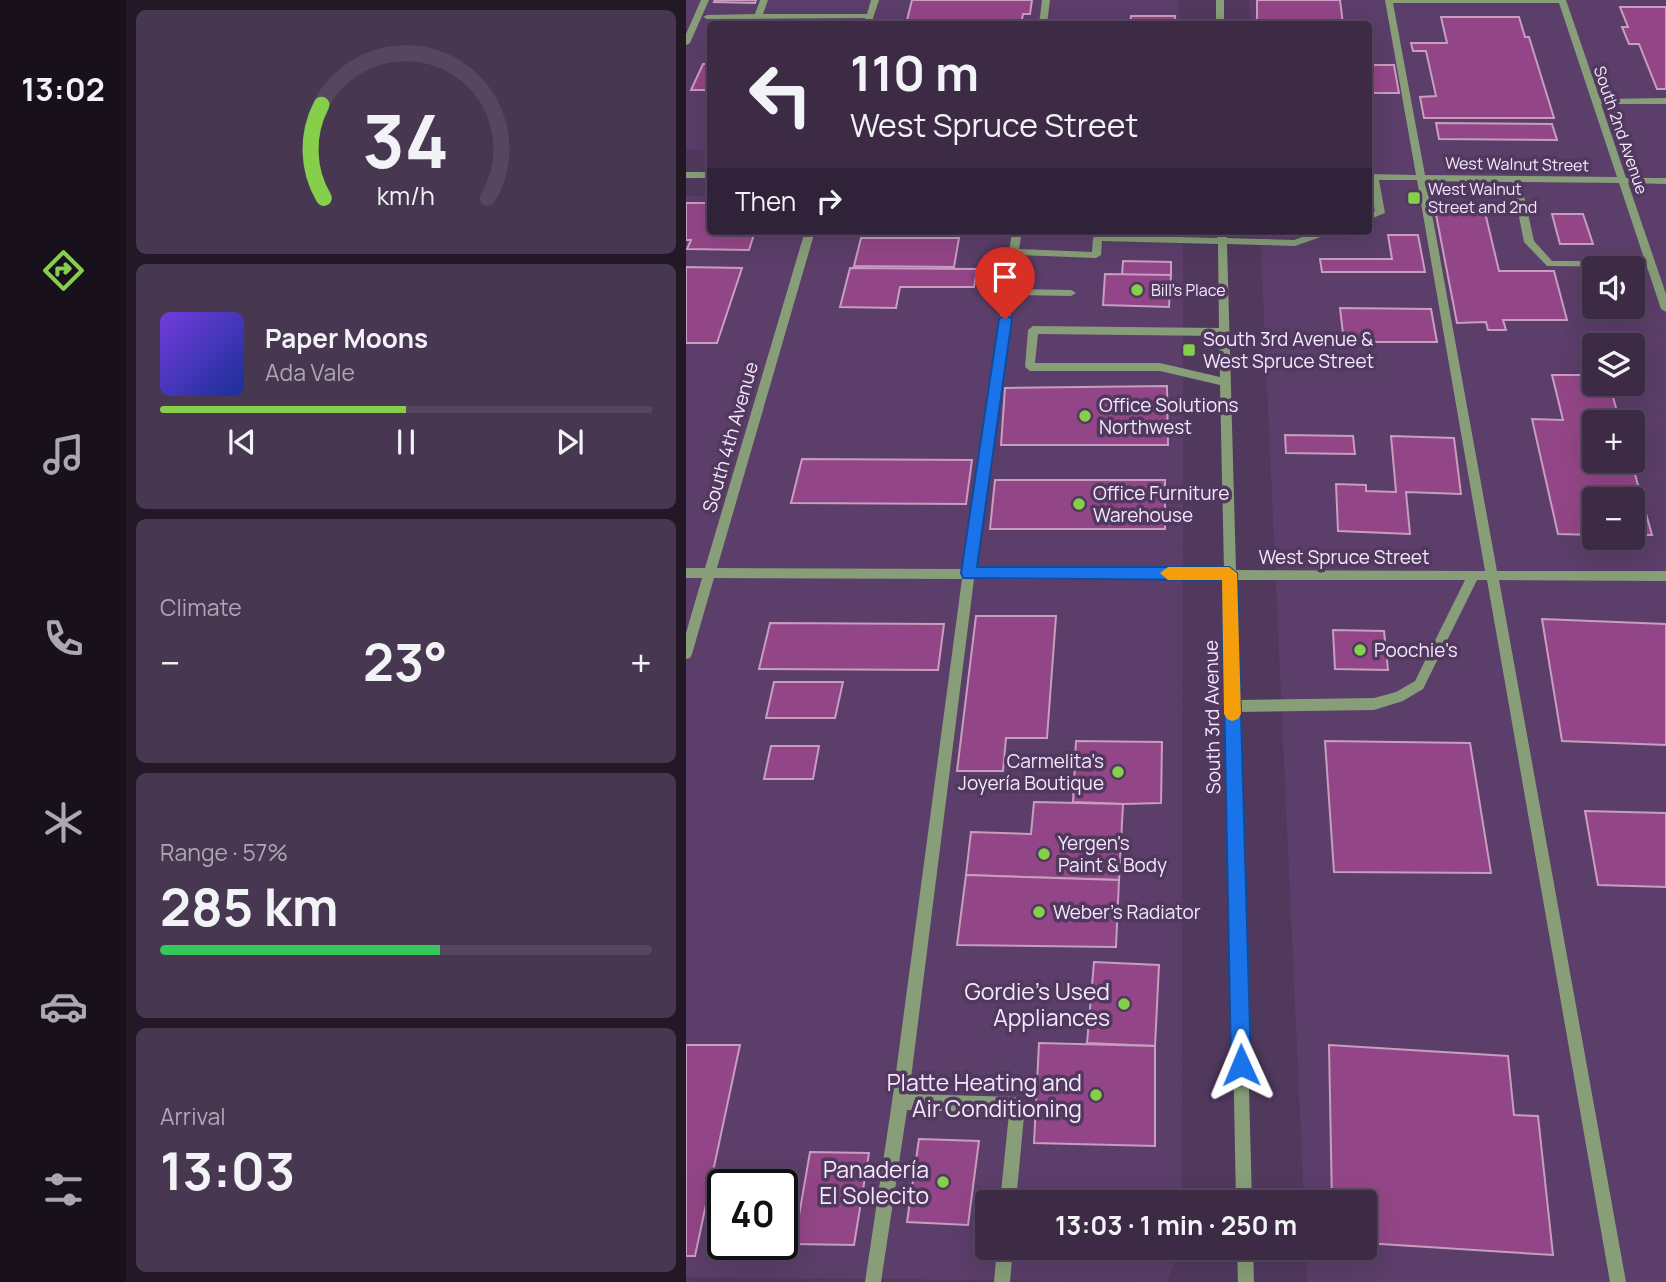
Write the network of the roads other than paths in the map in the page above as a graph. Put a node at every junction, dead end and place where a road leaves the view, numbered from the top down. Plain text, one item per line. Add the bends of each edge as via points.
1 (705, 0) edge
2 (764, 0) edge
3 (875, 0) edge
4 (1046, 0) edge
5 (1220, 0) edge
6 (1389, 0) edge
7 (1562, 0) edge
8 (758, 16) junction
9 (707, 17) dead end
10 (869, 20) edge
11 (1043, 21) edge
12 (1220, 21) edge
13 (686, 43) edge
14 (1597, 102) junction
15 (1664, 102) edge
16 (1666, 112) edge
17 (686, 175) edge
18 (707, 175) edge
19 (1372, 177) edge
20 (1420, 178) junction
21 (1516, 179) junction
22 (1372, 181) edge
23 (1624, 181) junction
24 (1666, 181) edge
25 (1372, 216) edge
26 (809, 235) edge
27 (1016, 235) edge
28 (1098, 235) edge
29 (1160, 235) edge
30 (1318, 235) edge
31 (1222, 236) edge
32 (1014, 252) junction
33 (1651, 264) junction
34 (1009, 292) junction
35 (1071, 293) dead end
36 (1666, 309) edge
37 (1224, 332) junction
38 (1225, 382) junction
39 (686, 573) edge
40 (710, 573) junction
41 (969, 573) junction
42 (1229, 573) junction
43 (1474, 575) junction
44 (1492, 575) junction
45 (1666, 576) edge
46 (686, 654) edge
47 (1232, 706) junction
48 (900, 1102) junction
49 (1010, 1190) edge
50 (1244, 1190) edge
51 (1004, 1260) edge
52 (1245, 1260) edge
53 (873, 1282) edge
54 (1002, 1282) edge
55 (1246, 1282) edge
56 (1618, 1282) edge

1 - 13 lane
2 - 8 street
3 - 10 street
4 - 11 street
5 - 12 street
6 - 7 street
6 - 20 street
7 - 14 street, South 2nd Avenue
8 - 9 street
8 - 10 street
14 - 15 street
14 - 23 street, South 2nd Avenue
15 - 16 street
17 - 18 street
19 - 20 street, West Walnut Street
20 - 21 street, West Walnut Street
20 - 44 street
21 - 23 street, West Walnut Street
21 - 33 street via 1529,243 1550,264
22 - 25 street via 1380,213
23 - 24 street, West Walnut Street
23 - 33 street, South 2nd Avenue
26 - 40 street, South 4th Avenue
27 - 32 street
28 - 32 street via 1096,255
29 - 31 street
30 - 31 street via 1295,243
31 - 37 street, South 3rd Avenue
32 - 34 street
33 - 36 street, South 2nd Avenue
34 - 35 lane
34 - 41 street
37 - 38 street, South 3rd Avenue
37 - 38 street via 1033,330 1030,367 1160,367
38 - 42 street, South 3rd Avenue
39 - 40 street, West Spruce Street
40 - 41 street, West Spruce Street
40 - 46 street, South 4th Avenue
41 - 42 street, West Spruce Street
41 - 48 street
42 - 43 street, West Spruce Street
42 - 47 street, South 3rd Avenue
43 - 44 street, West Spruce Street
43 - 47 street via 1419,685 1399,696 1374,704
44 - 45 street, West Spruce Street
44 - 56 street
47 - 50 street, South 3rd Avenue
48 - 49 lane via 1017,1105
48 - 53 street
51 - 54 street
52 - 55 street

